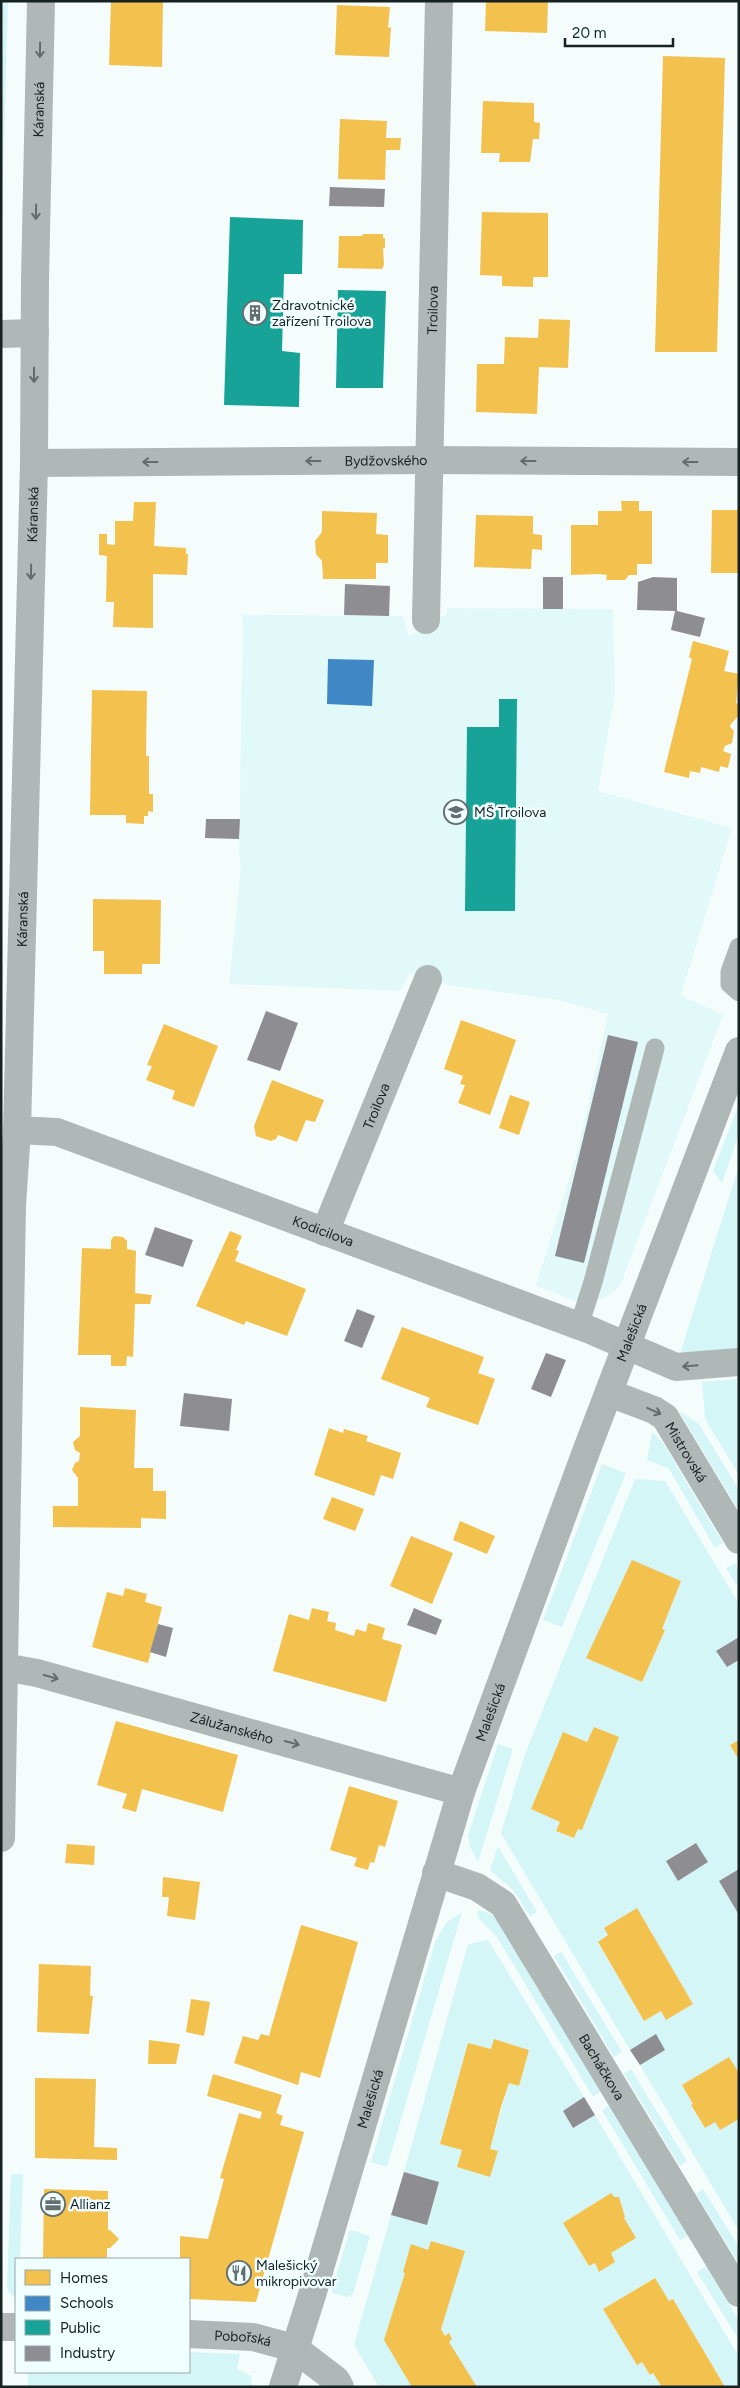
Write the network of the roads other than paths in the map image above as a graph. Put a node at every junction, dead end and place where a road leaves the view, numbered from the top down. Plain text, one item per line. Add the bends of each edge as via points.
1 (41, 1) edge
2 (439, 1) edge
3 (35, 333) junction
4 (1, 334) edge
5 (428, 460) junction
6 (739, 462) edge
7 (34, 463) junction
8 (426, 620) dead end
9 (739, 947) edge
10 (428, 979) dead end
11 (739, 992) edge
12 (655, 1048) dead end
13 (739, 1051) edge
14 (17, 1130) junction
15 (6, 1204) edge
16 (325, 1232) junction
17 (579, 1326) junction
18 (626, 1347) junction
19 (739, 1362) edge
20 (609, 1393) junction
21 (739, 1540) edge
22 (4, 1667) junction
23 (461, 1792) junction
24 (1, 1838) edge
25 (436, 1873) junction
26 (739, 2293) edge
27 (1, 2327) edge
28 (15, 2327) edge
29 (190, 2334) edge
30 (294, 2348) junction
31 (283, 2387) edge
32 (340, 2387) edge

1 -> 3 street, Káranská
2 - 5 street, Troilova
3 - 4 street
3 -> 7 street, Káranská
6 -> 5 street, Bydžovského
5 -> 7 street, Bydžovského
5 - 8 street, Troilova
7 -> 14 street, Káranská
9 - 11 lane via 730,972 730,984
10 - 16 street, Troilova
12 - 17 lane
13 - 18 street, Malešická
14 - 15 street, Káranská
14 - 16 street, Kodicilova via 57,1132
15 - 22 street, Káranská
16 - 17 street, Kodicilova
17 - 18 street, Kodicilova
19 -> 18 street, Kodicilova via 676,1367
18 - 20 street, Malešická
20 -> 21 street, Mistrovská via 665,1417
20 - 23 street, Malešická
22 -> 23 street, Zálužanského via 37,1673
22 - 24 street, Káranská
23 - 25 street, Malešická
25 - 26 street, Bacháčkova via 477,1887 503,1904
25 - 30 street, Malešická
27 - 28 street
29 - 30 street, Pobořská via 253,2337
30 - 31 street, Malešická
30 - 32 street via 336,2380

